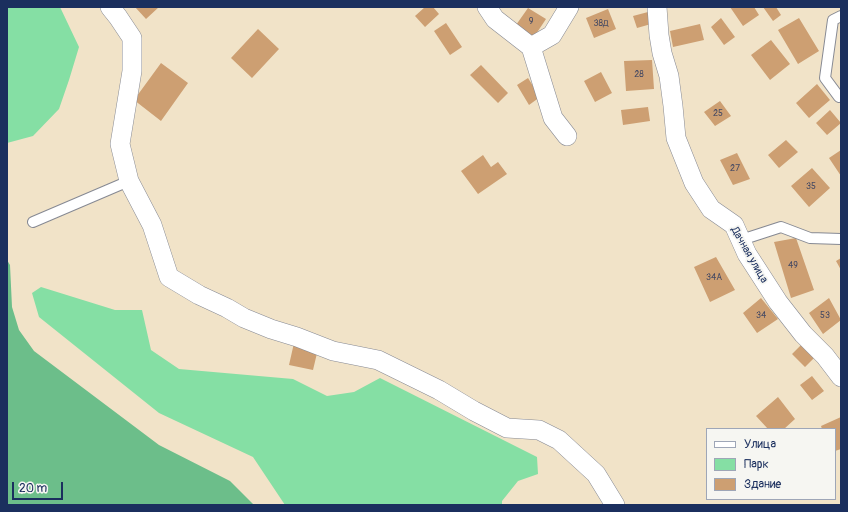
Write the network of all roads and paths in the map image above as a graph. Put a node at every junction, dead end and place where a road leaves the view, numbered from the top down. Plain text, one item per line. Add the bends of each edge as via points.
1 (110, 7) edge
2 (487, 7) edge
3 (568, 7) edge
4 (657, 7) edge
5 (841, 16) edge
6 (531, 47) junction
7 (839, 98) dead end
8 (567, 136) dead end
9 (129, 181) junction
10 (33, 222) dead end
11 (841, 239) edge
12 (741, 240) junction
13 (841, 377) edge
14 (615, 505) edge

1 - 9 street via 132,38 132,72 120,144
2 - 6 street via 495,19
3 - 6 street via 552,35
4 - 12 street, Дачная улица via 676,138 694,183 712,209 734,225
5 - 7 lane via 832,20 825,78
6 - 8 street via 553,118
9 - 10 lane
9 - 14 street via 152,225 169,277 244,318 271,329 333,351 378,360 507,428 539,430 559,440 596,474
11 - 12 lane via 810,238 781,227
12 - 13 street, Дачная улица via 747,254 778,302

